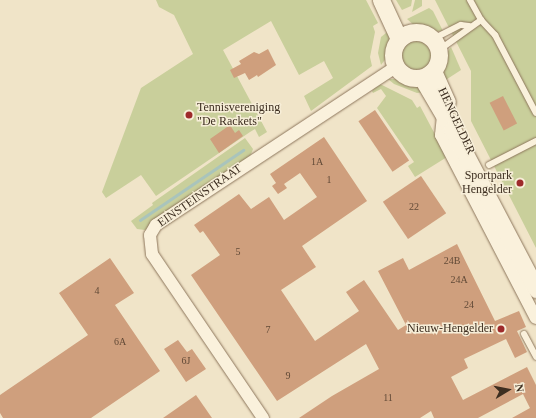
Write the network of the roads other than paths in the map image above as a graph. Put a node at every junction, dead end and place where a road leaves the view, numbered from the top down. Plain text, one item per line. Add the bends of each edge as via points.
1 (381, 0) edge
2 (393, 0) edge
3 (470, 0) edge
4 (481, 20) junction
5 (469, 26) junction
6 (406, 36) junction
7 (436, 45) junction
8 (396, 67) junction
9 (427, 74) junction
10 (536, 113) edge
11 (442, 116) junction
12 (536, 140) edge
13 (489, 165) dead end
14 (536, 277) edge
15 (536, 289) edge
16 (536, 318) edge
17 (524, 334) dead end
18 (536, 355) edge
19 (263, 418) edge

1 - 6 main road
2 - 6 main road
3 - 4 lane
4 - 5 lane
4 - 10 lane via 495,35
5 - 7 lane via 461,26
5 - 7 lane via 464,34
6 - 7 main road via 425,34
6 - 8 main road via 393,55
7 - 9 main road via 438,62
8 - 9 main road via 410,78
8 - 19 street, EINSTEINSTRAAT via 156,225 150,235 152,254
9 - 11 main road, HENGELDER
9 - 14 main road, HENGELDER
11 - 15 main road, HENGELDER via 452,129
11 - 16 street, HENGELDER via 441,135
12 - 13 lane
17 - 18 lane

